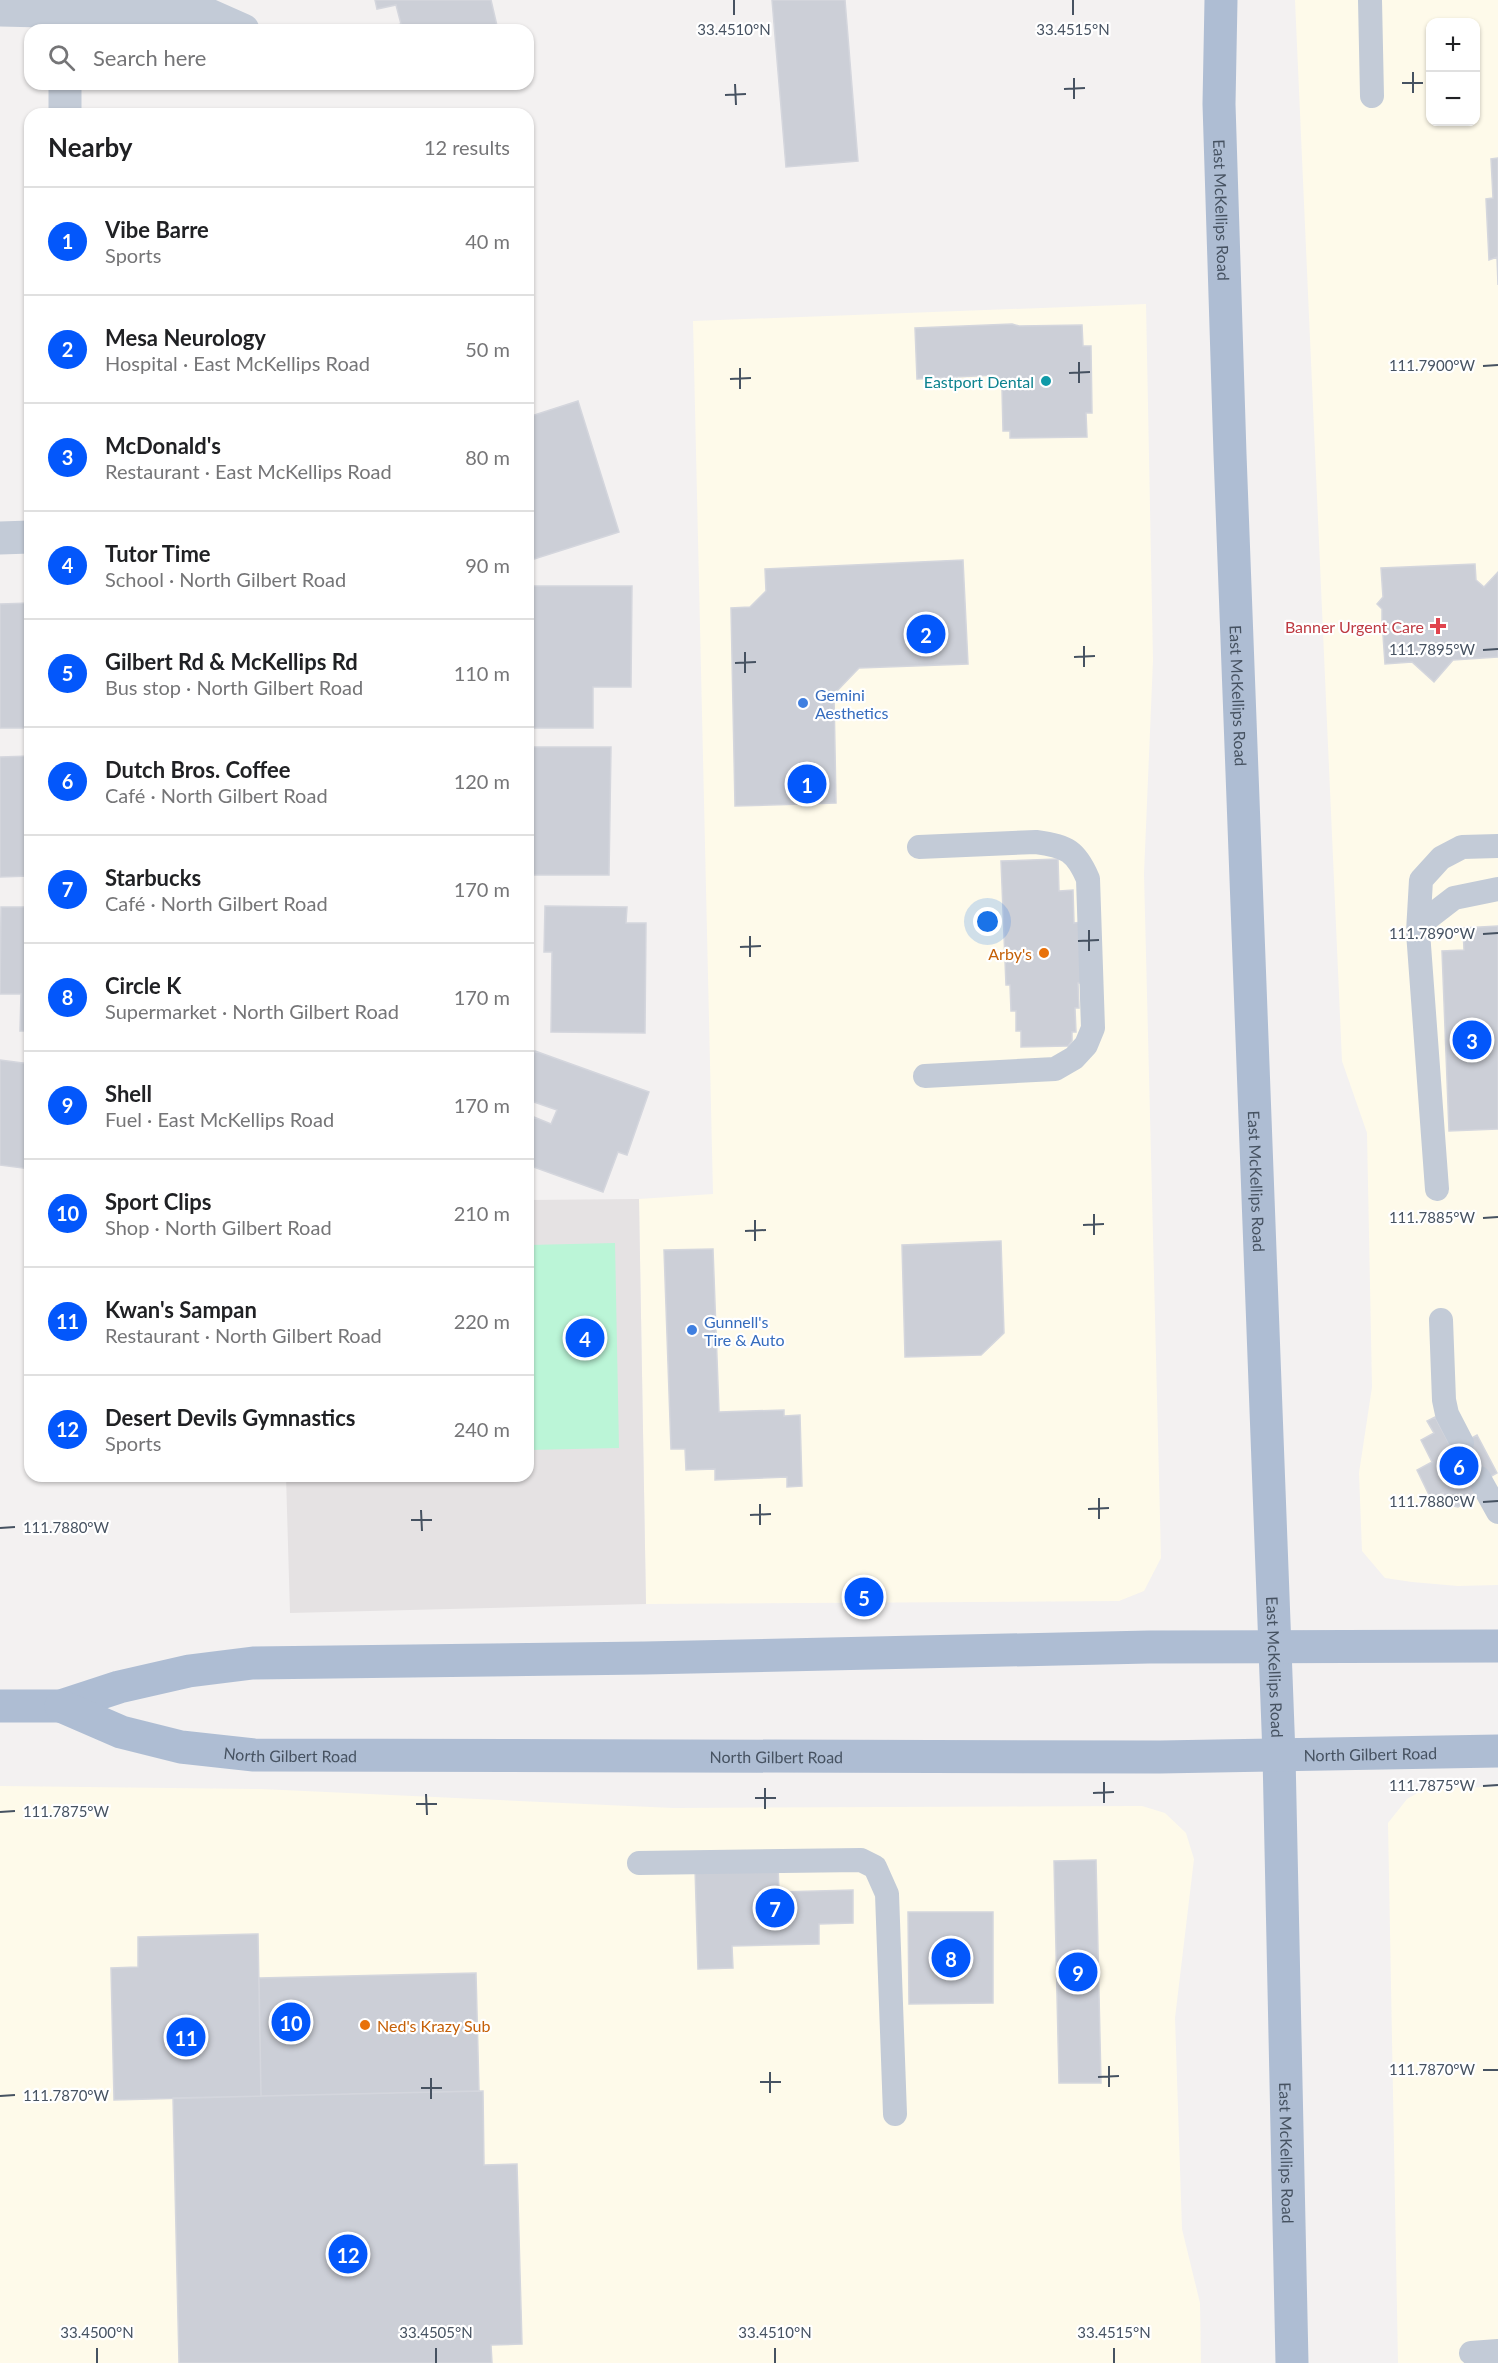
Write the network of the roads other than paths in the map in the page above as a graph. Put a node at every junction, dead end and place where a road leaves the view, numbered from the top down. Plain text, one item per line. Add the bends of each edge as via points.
1 (1221, 0) edge
2 (1370, 0) edge
3 (0, 10) edge
4 (64, 14) edge
5 (229, 24) edge
6 (65, 90) edge
7 (1372, 96) dead end
8 (65, 108) edge
9 (24, 537) edge
10 (0, 538) edge
11 (1498, 846) edge
12 (919, 848) dead end
13 (1498, 889) edge
14 (1419, 925) junction
15 (925, 1076) dead end
16 (1437, 1190) dead end
17 (1441, 1320) dead end
18 (1462, 1443) dead end
19 (1479, 1478) dead end
20 (1498, 1512) edge
21 (1275, 1646) junction
22 (1498, 1646) edge
23 (0, 1706) edge
24 (61, 1706) junction
25 (1498, 1751) edge
26 (1279, 1755) junction
27 (639, 1863) dead end
28 (895, 2114) dead end
29 (1498, 2351) edge
30 (1472, 2353) dead end
31 (1292, 2363) edge

1 - 21 main road, East McKellips Road via 1219,104
2 - 7 lane
3 - 4 street
4 - 5 street via 209,15
6 - 8 street
9 - 10 street
11 - 14 lane via 1462,847 1441,858 1421,880
12 - 15 lane via 1036,842 1070,850 1081,862 1088,879 1093,1028 1086,1045 1074,1058 1055,1069
13 - 14 lane via 1454,898
14 - 16 lane
17 - 18 lane via 1444,1400
19 - 20 lane
21 - 22 main road, North Gilbert Road
21 - 24 main road, North Gilbert Road via 253,1663 189,1671 119,1687
21 - 26 main road, East McKellips Road
23 - 24 main road, North Gilbert Road
24 - 26 main road, North Gilbert Road via 121,1732 181,1747 254,1755
25 - 26 main road, North Gilbert Road
26 - 31 main road, East McKellips Road
27 - 28 lane via 861,1860 875,1867 887,1894
29 - 30 lane

